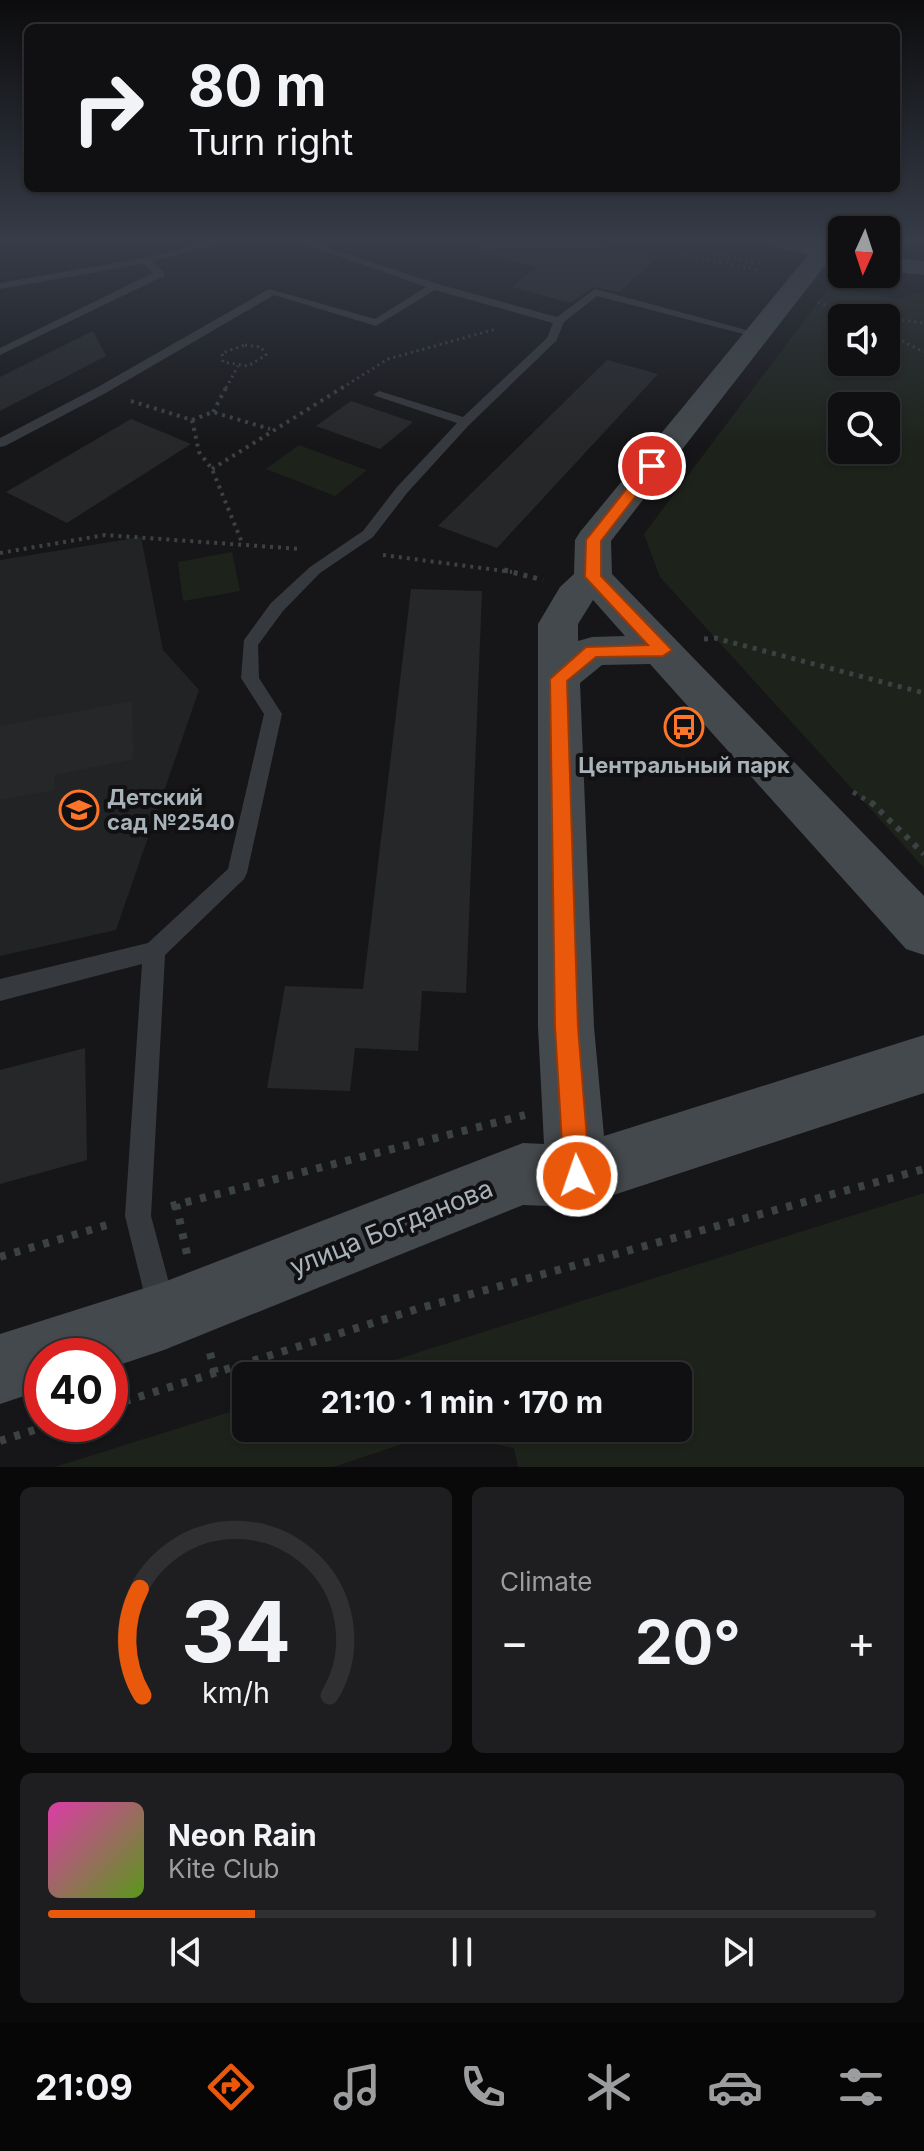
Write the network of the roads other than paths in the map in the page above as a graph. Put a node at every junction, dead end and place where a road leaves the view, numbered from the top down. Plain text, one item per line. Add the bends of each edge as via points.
1 (87, 309) edge
2 (241, 309) edge
3 (332, 309) edge
4 (397, 309) edge
5 (518, 309) edge
6 (573, 309) edge
7 (662, 309) edge
8 (779, 309) edge
9 (559, 321) junction
10 (755, 334) junction
11 (0, 352) edge
12 (379, 395) dead end
13 (465, 422) junction
14 (0, 443) edge
15 (575, 580) junction
16 (678, 646) junction
17 (558, 679) junction
18 (924, 932) edge
19 (154, 951) junction
20 (0, 990) edge
21 (924, 1064) edge
22 (577, 1176) junction
23 (164, 1316) junction
24 (0, 1369) edge

1 - 11 lane
2 - 14 lane
3 - 4 lane via 376,323
5 - 9 lane
6 - 9 lane
7 - 10 lane
8 - 10 street
9 - 13 lane via 552,339
10 - 15 street via 593,540
12 - 13 lane
13 - 19 lane via 368,534 315,570 277,607 250,644 250,678 273,714 237,873
15 - 16 street
15 - 17 street via 574,596 558,624
16 - 17 street via 592,651
16 - 18 street
17 - 22 street via 566,1027
19 - 20 lane
19 - 23 lane via 138,1216
21 - 22 street, улица Богданова
22 - 23 street, улица Богданова via 523,1174
23 - 24 street, улица Богданова

